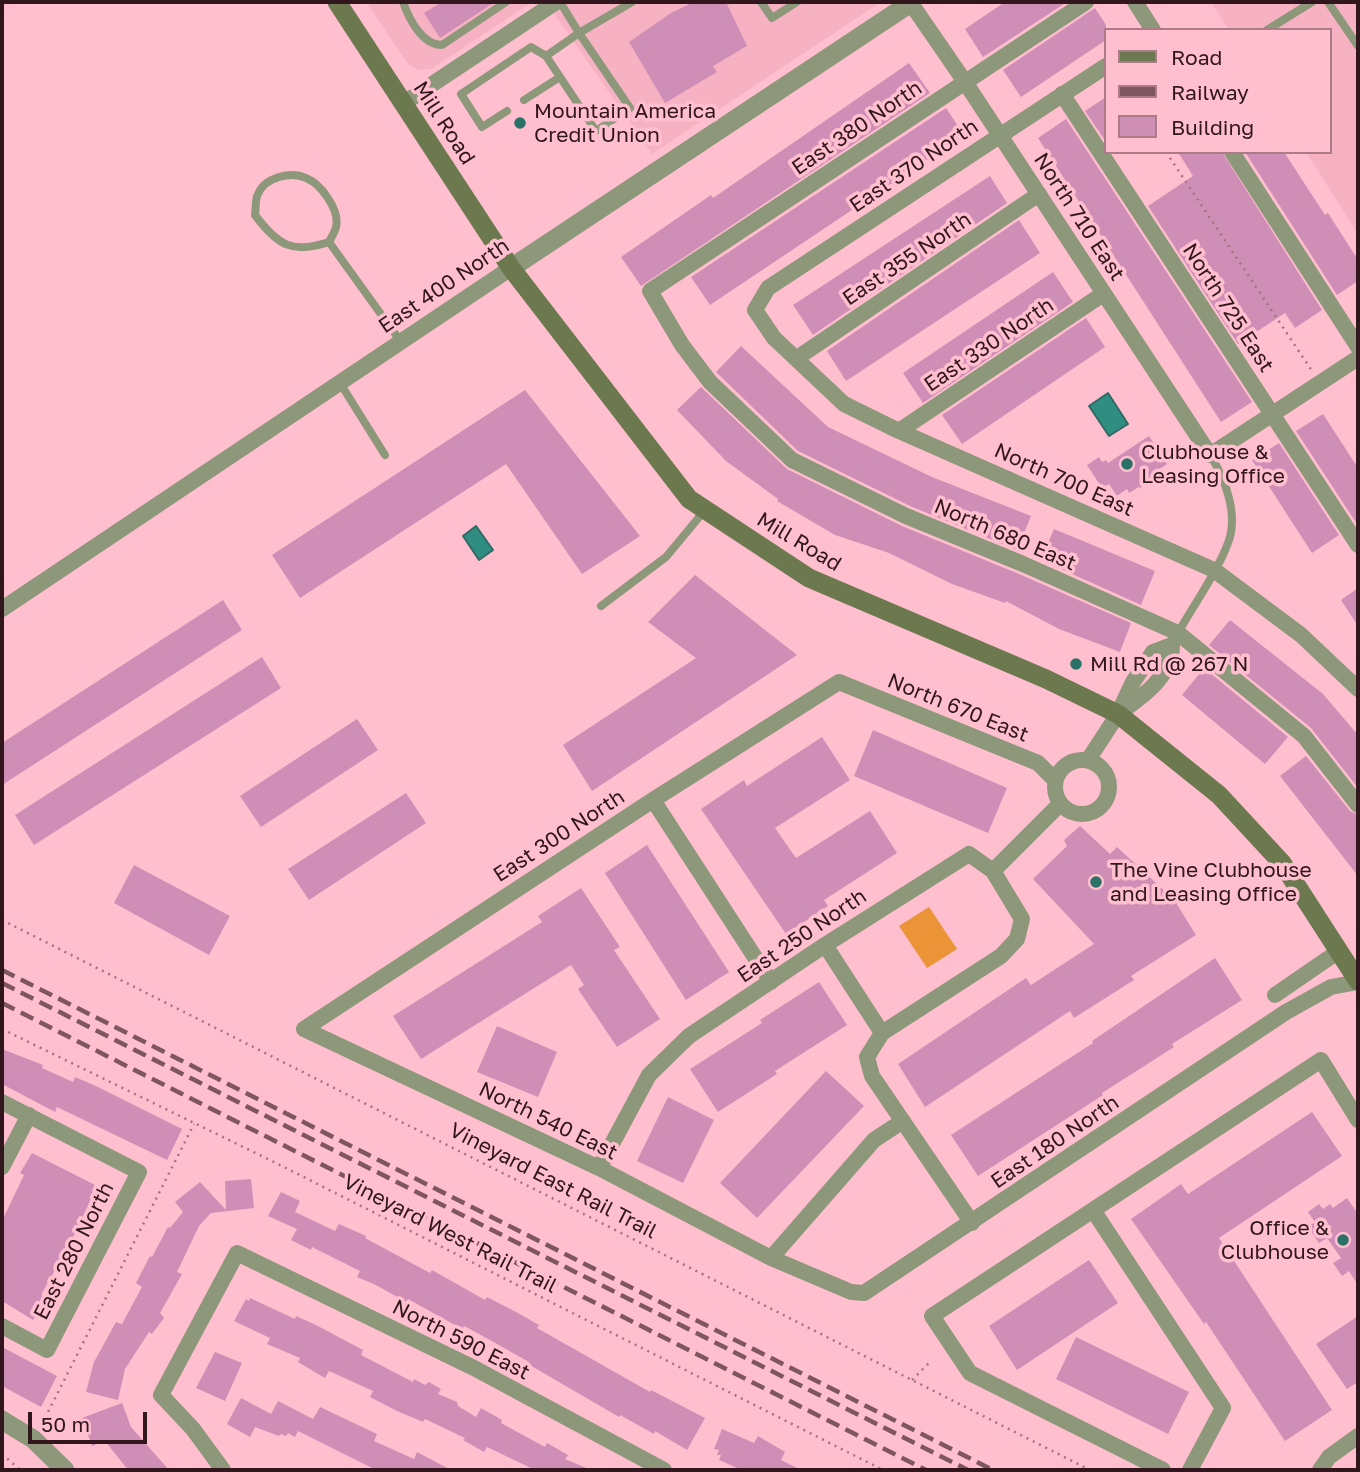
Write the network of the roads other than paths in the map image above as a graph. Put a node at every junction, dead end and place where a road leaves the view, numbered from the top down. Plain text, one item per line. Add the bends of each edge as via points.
1 (337, 2) edge
2 (403, 2) edge
3 (506, 2) edge
4 (558, 2) edge
5 (632, 2) edge
6 (761, 2) edge
7 (797, 2) edge
8 (911, 2) edge
9 (1086, 2) edge
10 (1135, 2) edge
11 (1312, 2) edge
12 (1328, 2) edge
13 (1152, 28) edge
14 (1270, 28) edge
15 (579, 33) junction
16 (1358, 46) edge
17 (546, 56) junction
18 (1104, 67) edge
19 (560, 77) junction
20 (965, 82) junction
21 (1062, 94) junction
22 (524, 100) dead end
23 (404, 103) junction
24 (507, 111) dead end
25 (1000, 134) junction
26 (1233, 154) edge
27 (1039, 194) junction
28 (330, 242) junction
29 (512, 268) junction
30 (650, 290) joint
31 (1103, 294) junction
32 (755, 310) joint
33 (401, 342) junction
34 (1358, 347) edge
35 (797, 358) junction
36 (1358, 358) edge
37 (340, 383) junction
38 (1273, 414) junction
39 (899, 431) junction
40 (385, 455) dead end
41 (1210, 455) junction
42 (705, 510) junction
43 (1358, 545) edge
44 (1214, 570) junction
45 (601, 606) dead end
46 (2, 609) edge
47 (1175, 639) junction
48 (839, 682) joint
49 (1358, 689) edge
50 (1118, 714) junction
51 (1088, 760) junction
52 (1055, 780) junction
53 (653, 800) junction
54 (1060, 804) junction
55 (1358, 804) edge
56 (993, 871) junction
57 (825, 945) junction
58 (1339, 951) junction
59 (1358, 981) edge
60 (771, 982) junction
61 (1275, 995) dead end
62 (304, 1029) joint
63 (882, 1033) junction
64 (2, 1102) edge
65 (29, 1115) junction
66 (1358, 1120) edge
67 (903, 1121) junction
68 (2, 1167) edge
69 (599, 1168) junction
70 (1093, 1210) junction
71 (972, 1223) junction
72 (771, 1258) junction
73 (2, 1326) edge
74 (2, 1420) edge
75 (1358, 1436) edge
76 (65, 1470) edge
77 (223, 1470) edge
78 (664, 1470) edge
79 (1163, 1470) edge
80 (1190, 1470) edge
81 (1320, 1470) edge

1 - 23 main road, Mill Road
2 - 3 lane via 425,40 433,45 442,45
4 - 15 lane
4 - 23 street
5 - 15 lane
6 - 7 lane via 772,18
8 - 20 street, North 710 East
8 - 29 street, East 400 North
9 - 20 street, East 380 North
10 - 13 street
11 - 14 lane
12 - 16 lane
15 - 17 lane
15 - 19 lane via 631,108 596,131
17 - 19 lane
17 - 24 lane via 531,47 461,94 482,127
18 - 21 street, East 370 North
19 - 22 lane
20 - 25 street, North 710 East
20 - 30 street, East 380 North
21 - 25 street, East 370 North
21 - 38 street, North 725 East
23 - 29 main road, Mill Road
25 - 27 street, North 710 East
25 - 32 street, East 370 North via 768,288
26 - 34 street
27 - 31 street, North 710 East
27 - 35 street, East 355 North
28 - 28 lane via 312,248 290,247 279,240 256,215 257,194 285,175 305,177 333,207 337,225
28 - 33 lane
29 - 33 street, East 400 North
29 - 42 main road, Mill Road via 689,499
30 - 47 street, North 680 East via 710,382 792,460 906,516 1023,564
31 - 39 street, East 330 North
31 - 41 street, North 710 East
32 - 35 street, North 700 East via 774,338
33 - 37 street, East 400 North
35 - 39 street, North 700 East via 844,404
36 - 38 street
37 - 40 lane
37 - 46 street, East 400 North
38 - 41 street
38 - 43 street, North 725 East
39 - 44 street, North 700 East
41 - 44 lane via 1232,509 1229,541
42 - 45 lane via 666,557
42 - 50 main road, Mill Road via 808,578
44 - 47 lane
44 - 49 street, North 700 East via 1301,635
47 - 50 street via 1172,659 1149,692
47 - 55 street, North 680 East via 1304,736
48 - 52 street, North 670 East via 1038,764
48 - 53 street, East 300 North
50 - 51 street
50 - 58 main road, Mill Road via 1228,804 1282,863
51 - 52 street via 1071,762
51 - 54 street via 1104,770 1109,788 1102,806 1075,814
52 - 54 street
53 - 60 street
53 - 62 street, East 300 North
54 - 56 street
56 - 57 street, East 250 North via 969,854
56 - 63 street via 1022,919 1017,939 1002,956
57 - 60 street, East 250 North
57 - 63 street
58 - 59 main road, Mill Road
58 - 61 street
59 - 71 street, East 180 North via 1331,987 1299,1004
60 - 69 street, East 250 North via 689,1036 649,1075
62 - 69 street, North 540 East
63 - 67 street via 867,1057 872,1076
64 - 65 street
65 - 68 street
65 - 73 street, East 280 North via 139,1172 47,1350
66 - 70 street via 1321,1060
67 - 71 street
67 - 72 street via 874,1140
69 - 72 street, North 540 East
70 - 79 street via 932,1315 970,1373
70 - 80 street via 1223,1408
71 - 72 street, East 180 North via 864,1293 851,1292
74 - 76 street via 33,1440
75 - 81 street via 1329,1457
77 - 78 street, North 590 East via 162,1395 237,1253 474,1368

